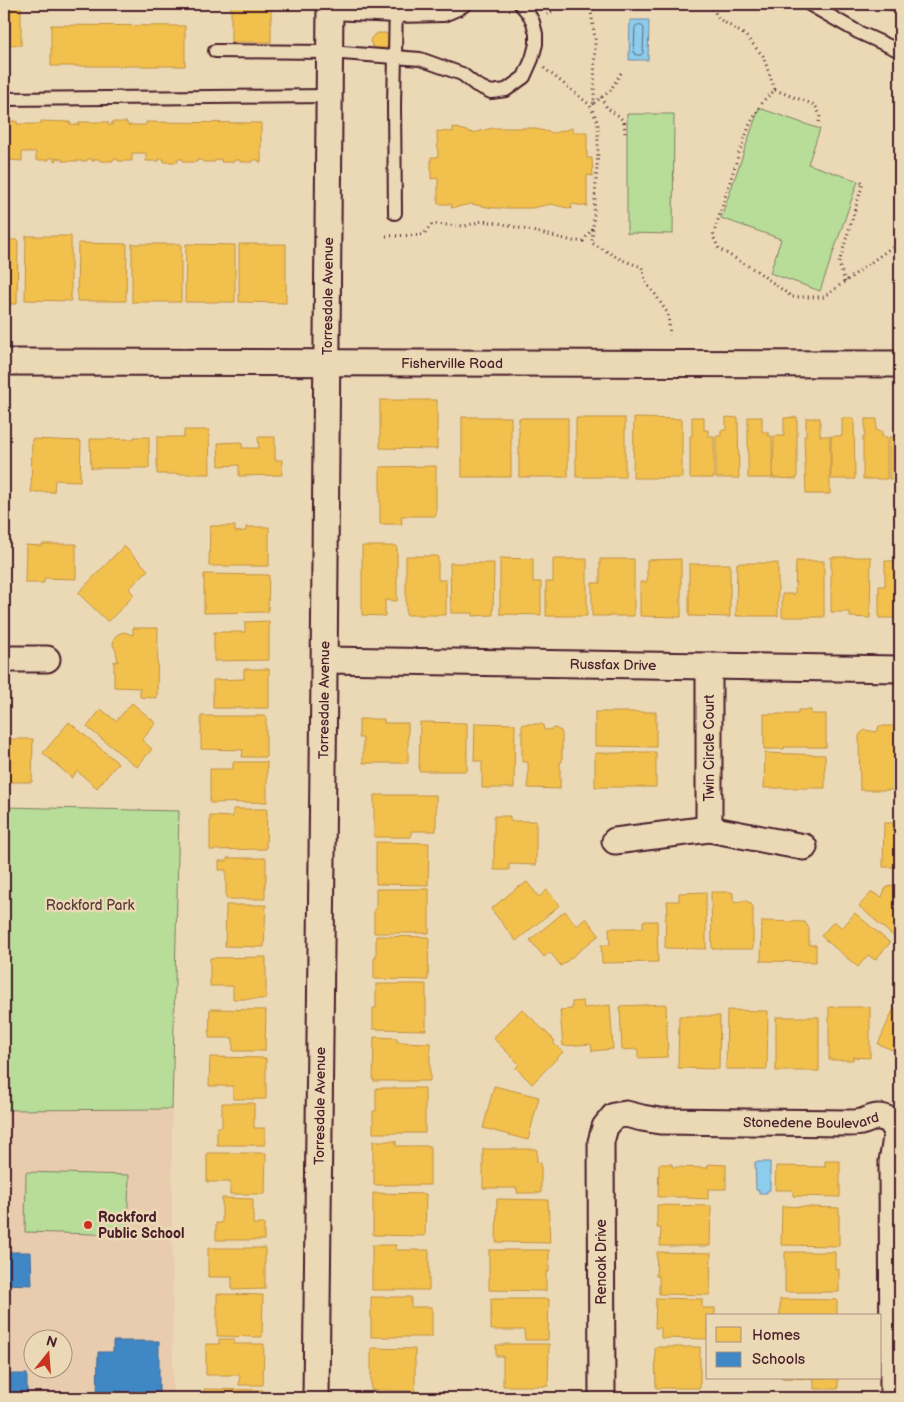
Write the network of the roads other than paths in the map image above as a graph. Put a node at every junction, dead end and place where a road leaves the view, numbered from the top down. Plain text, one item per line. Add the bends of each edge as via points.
1 (466, 4) edge
2 (520, 4) edge
3 (809, 4) edge
4 (330, 8) edge
5 (397, 10) edge
6 (215, 50) dead end
7 (900, 51) edge
8 (329, 52) junction
9 (396, 57) junction
10 (329, 96) junction
11 (4, 99) edge
12 (396, 213) dead end
13 (4, 362) edge
14 (326, 364) junction
15 (900, 364) edge
16 (47, 658) dead end
17 (4, 659) edge
18 (325, 660) junction
19 (708, 666) junction
20 (900, 669) edge
21 (709, 830) junction
22 (615, 841) dead end
23 (804, 847) dead end
24 (605, 1127) joint
25 (316, 1398) edge
26 (602, 1398) edge
27 (893, 1398) edge

1 - 5 lane via 444,15
2 - 9 lane via 532,22 536,44 524,77 506,90 491,92 462,74 420,59
3 - 7 lane
4 - 5 lane
4 - 8 street, Torresdale Avenue
5 - 9 lane
6 - 8 lane
8 - 9 lane
8 - 10 street, Torresdale Avenue
9 - 12 lane
10 - 11 lane
10 - 14 street, Torresdale Avenue
13 - 14 street, Fisherville Road
14 - 15 street, Fisherville Road
14 - 18 street, Torresdale Avenue
16 - 17 street
18 - 19 street, Russfax Drive
18 - 25 street, Torresdale Avenue
19 - 20 street, Russfax Drive
19 - 21 street, Twin Circle Court
21 - 22 street
21 - 23 street
24 - 26 street, Renoak Drive via 601,1142
24 - 27 street, Stonedene Boulevard via 614,1116 626,1114 660,1121 849,1123 878,1116 890,1121 896,1129 892,1162

